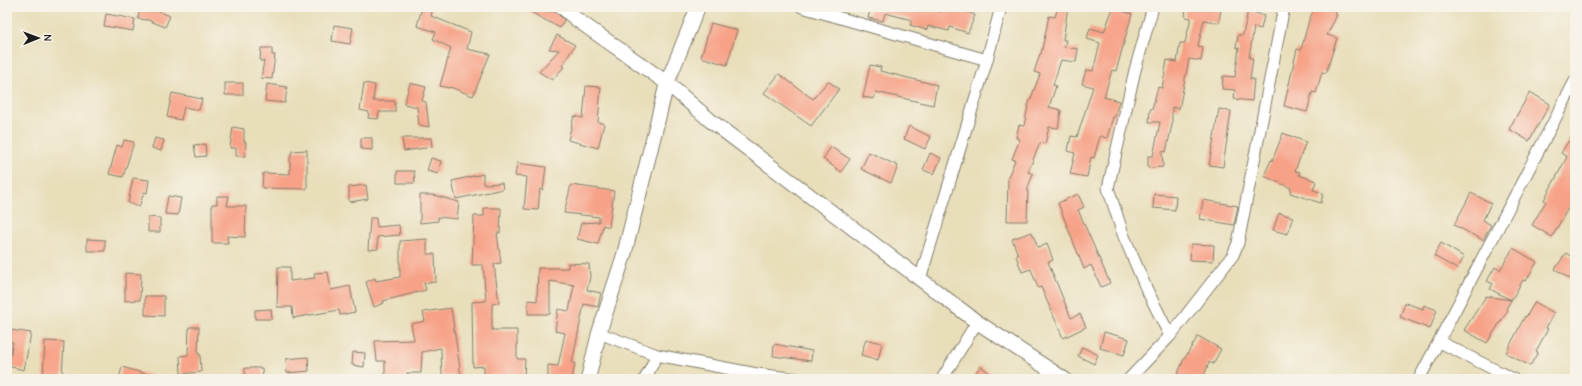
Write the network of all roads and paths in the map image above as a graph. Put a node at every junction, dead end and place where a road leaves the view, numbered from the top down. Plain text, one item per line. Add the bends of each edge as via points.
1 (562, 7) edge
2 (698, 7) edge
3 (802, 7) edge
4 (1001, 7) edge
5 (1153, 7) edge
6 (1284, 7) edge
7 (987, 60) junction
8 (1575, 81) edge
9 (667, 84) junction
10 (920, 279) junction
11 (977, 322) junction
12 (600, 333) junction
13 (1170, 336) junction
14 (1440, 342) junction
15 (657, 355) junction
16 (756, 376) edge
17 (588, 379) edge
18 (645, 379) edge
19 (797, 379) edge
20 (942, 379) edge
21 (1064, 379) edge
22 (1129, 379) edge
23 (1419, 379) edge
24 (1513, 379) edge

1 - 9 street via 576,20
2 - 9 street
3 - 7 street
4 - 7 street
5 - 13 street via 1135,70 1108,188 1123,234
6 - 13 street via 1238,243 1232,255
7 - 10 street
8 - 14 street
9 - 10 street
9 - 12 street via 624,255
10 - 11 street
11 - 20 street
11 - 21 street
12 - 15 street
12 - 17 street
13 - 22 street
14 - 23 street
14 - 24 street
15 - 16 street
15 - 18 street
16 - 19 street

